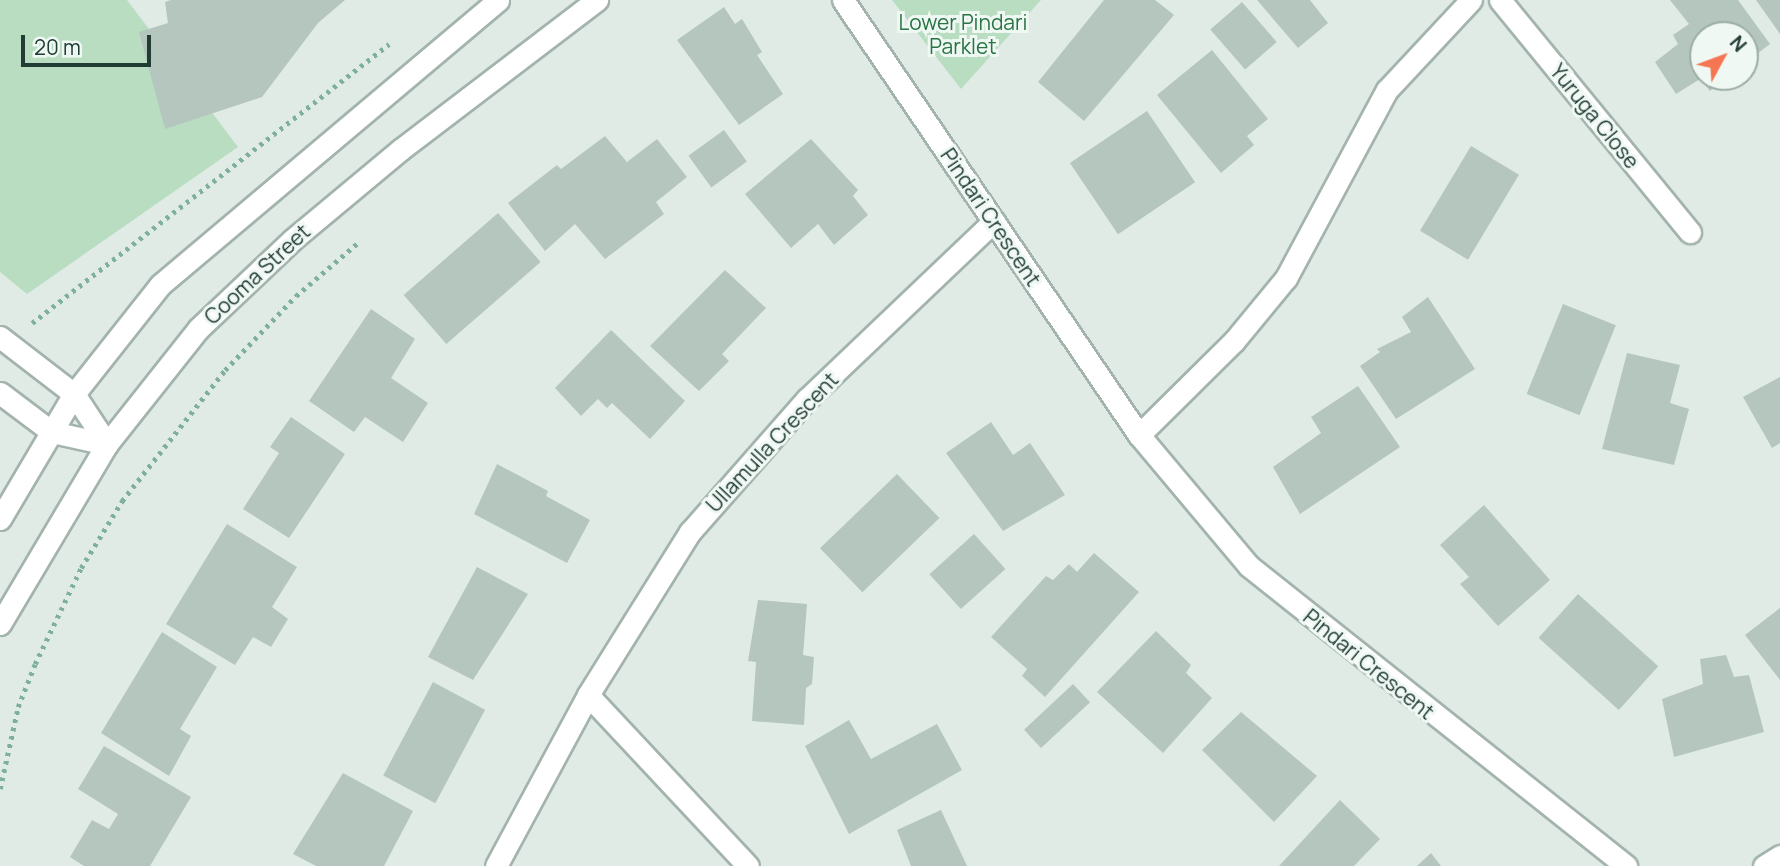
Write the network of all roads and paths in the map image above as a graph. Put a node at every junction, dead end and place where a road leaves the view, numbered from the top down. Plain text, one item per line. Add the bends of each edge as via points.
1 (498, 0) edge
2 (597, 0) edge
3 (843, 0) edge
4 (1471, 0) edge
5 (1500, 0) edge
6 (394, 41) dead end
7 (994, 221) junction
8 (1690, 232) dead end
9 (360, 241) dead end
10 (7, 343) edge
11 (0, 393) edge
12 (74, 394) junction
13 (52, 432) junction
14 (1139, 435) junction
15 (107, 444) junction
16 (0, 519) edge
17 (0, 624) edge
18 (588, 695) junction
19 (0, 789) edge
20 (1780, 856) edge
21 (496, 866) edge
22 (748, 866) edge
23 (1626, 866) edge
24 (1764, 866) edge

1 - 12 street via 160,285
2 - 15 street, Cooma Street via 292,240 198,329
3 - 7 street, Pindari Crescent
4 - 14 street via 1387,90 1286,278 1234,341
5 - 8 street, Yuruga Close
6 - 10 path
7 - 14 street, Pindari Crescent
7 - 18 street, Ullamulla Crescent via 807,399 690,532
9 - 19 path via 296,296 225,370 122,501 81,568 35,664 15,716
10 - 12 street
11 - 13 street
12 - 13 street
12 - 15 street
13 - 15 street
13 - 16 street
14 - 23 street, Pindari Crescent via 1249,566
15 - 17 street, Cooma Street
18 - 21 street, Ullamulla Crescent
18 - 22 street
20 - 24 street

